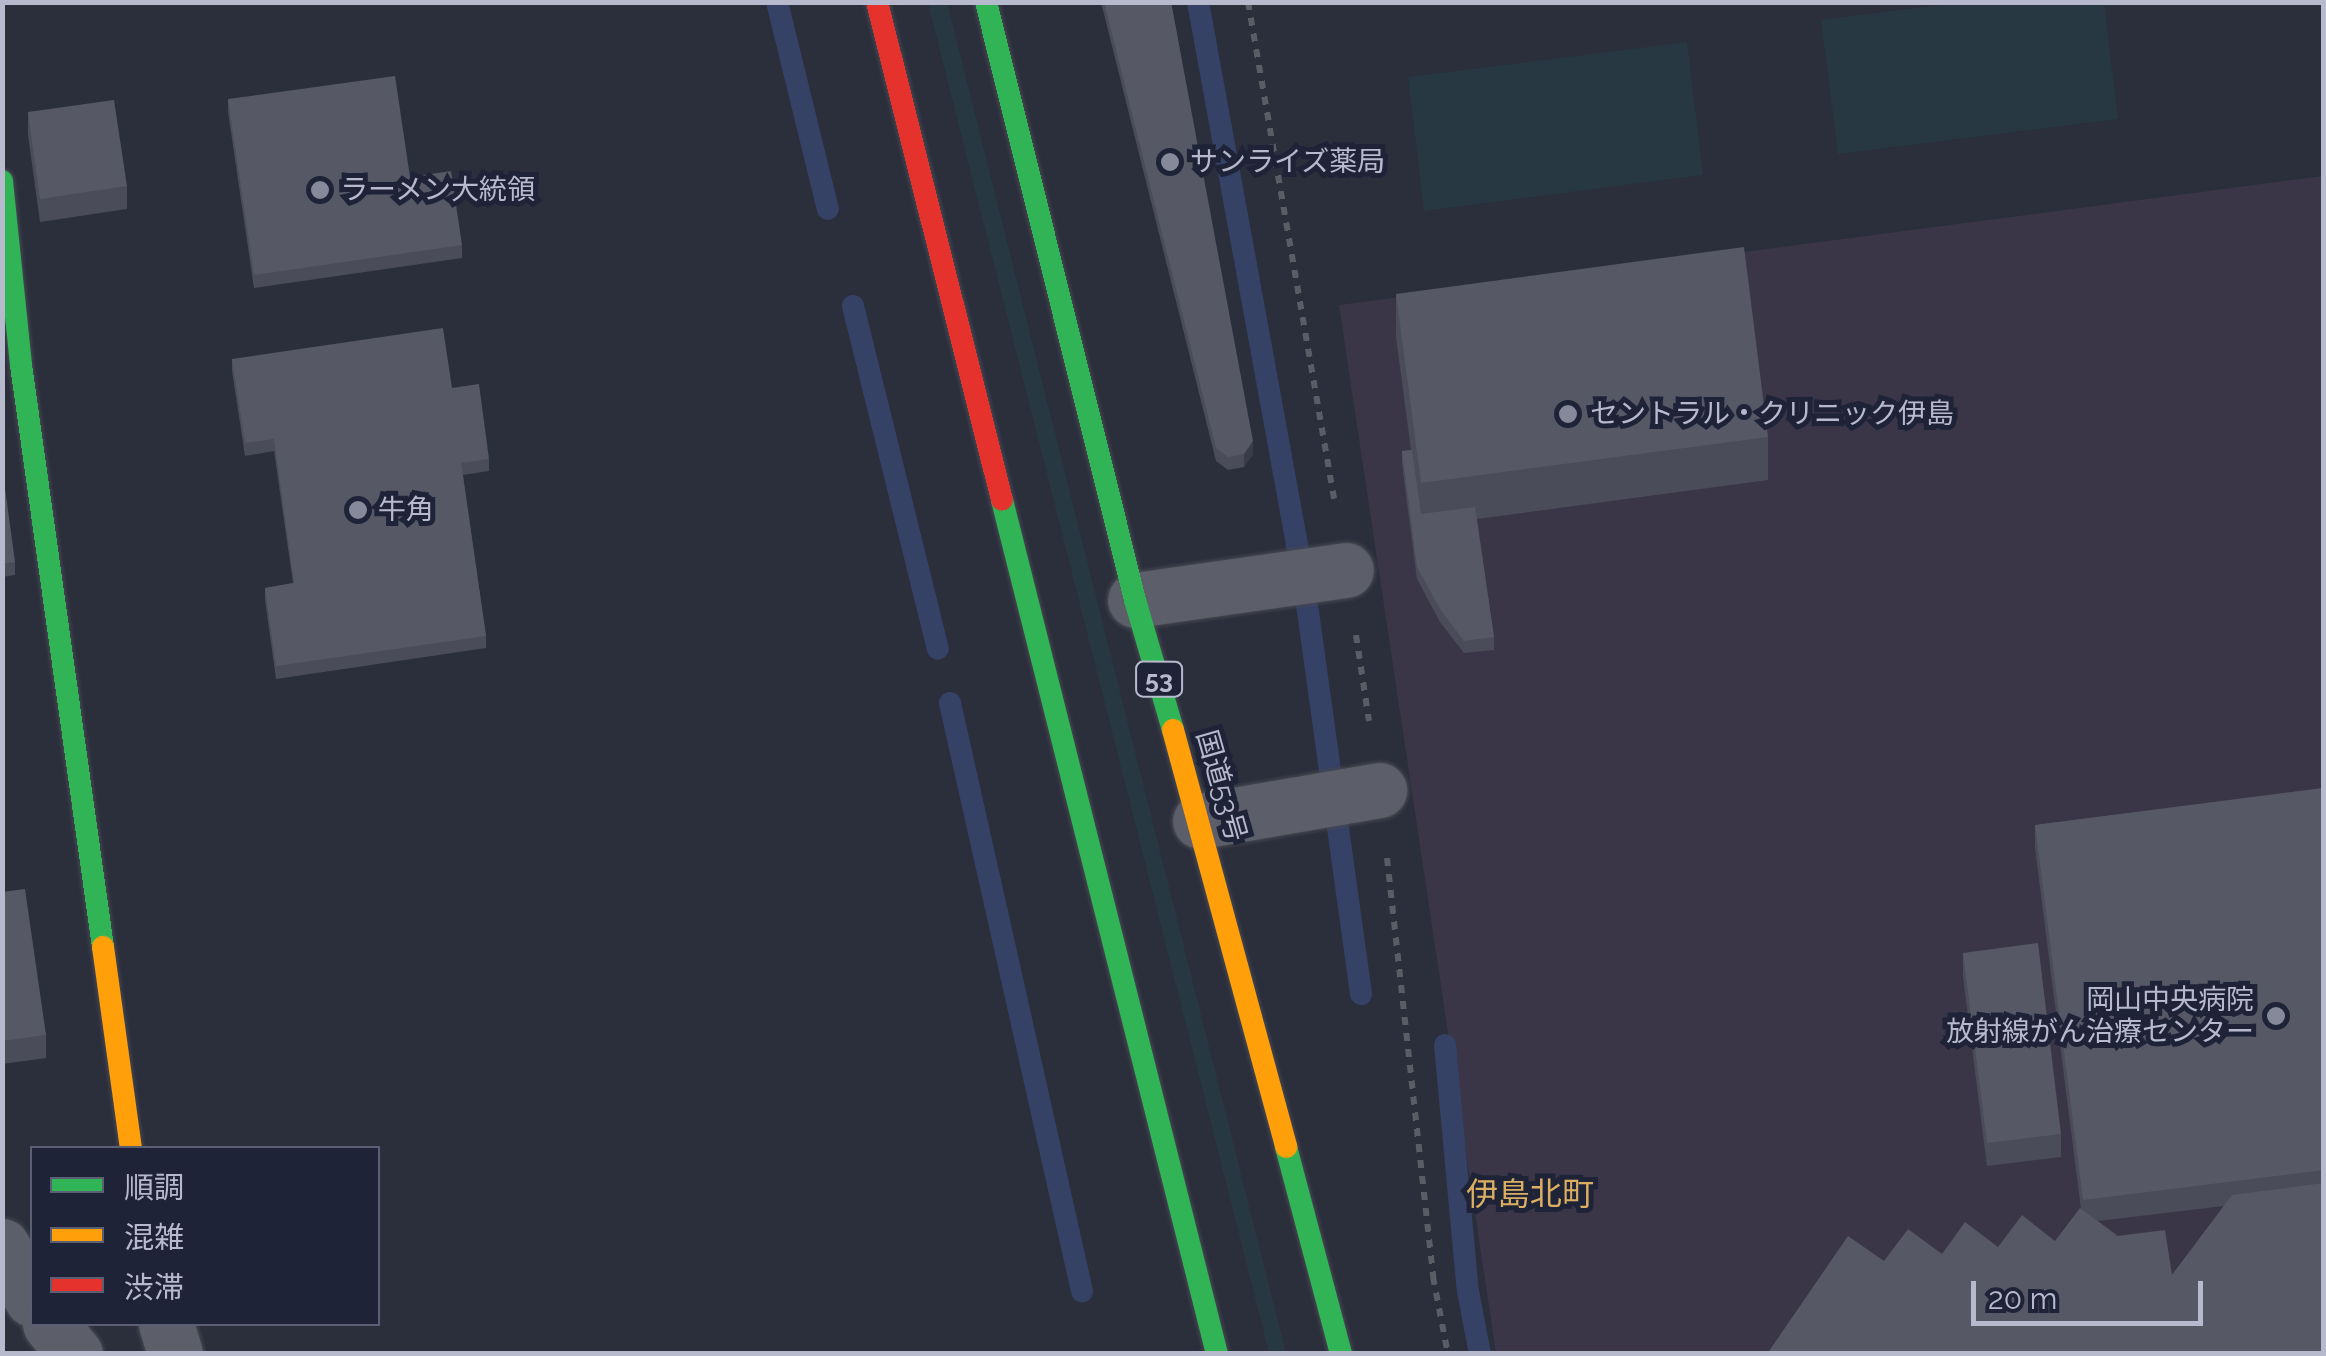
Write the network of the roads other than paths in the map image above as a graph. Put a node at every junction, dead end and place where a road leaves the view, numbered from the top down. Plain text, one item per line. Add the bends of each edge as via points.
1 (877, 2) edge
2 (986, 2) edge
3 (2, 181) edge
4 (1315, 574) dead end
5 (1136, 600) junction
6 (1350, 795) dead end
7 (1200, 820) junction
8 (131, 1146) edge
9 (2, 1246) edge
10 (30, 1295) edge
11 (52, 1326) edge
12 (167, 1326) edge
13 (74, 1354) edge
14 (175, 1354) edge
15 (1217, 1354) edge
16 (1342, 1354) edge

1 - 15 main road
2 - 5 main road, 国道53号 / 53
3 - 8 main road via 23,384
4 - 5 street
5 - 7 main road, 国道53号 / 53
6 - 7 street
7 - 16 main road, 国道53号 / 53
9 - 10 street
11 - 13 street
12 - 14 street

